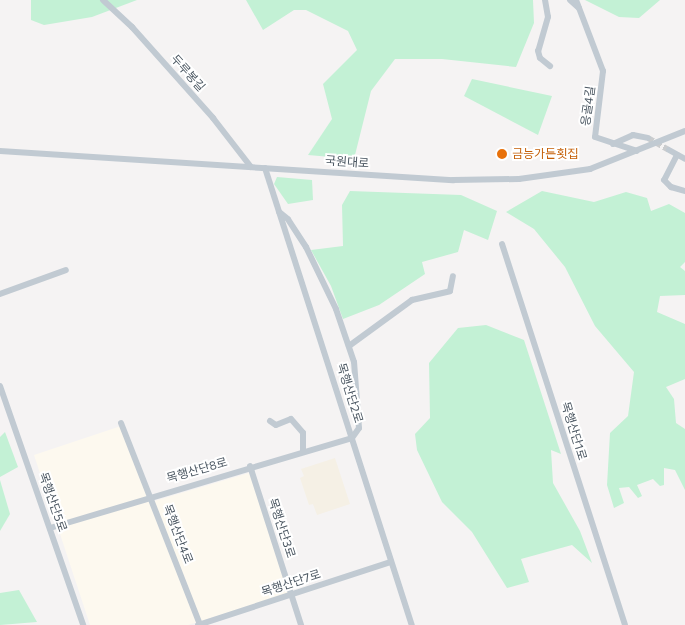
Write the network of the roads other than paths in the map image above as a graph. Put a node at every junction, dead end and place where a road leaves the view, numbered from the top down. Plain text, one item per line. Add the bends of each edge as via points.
1 (103, 0) edge
2 (545, 0) edge
3 (570, 0) edge
4 (576, 0) edge
5 (580, 8) junction
6 (550, 66) dead end
7 (685, 131) edge
8 (648, 138) tunnel mouth
9 (613, 144) junction
10 (669, 150) tunnel mouth
11 (0, 151) edge
12 (637, 151) junction
13 (677, 155) junction
14 (685, 159) edge
15 (250, 167) junction
16 (265, 168) junction
17 (685, 191) edge
18 (279, 212) junction
19 (502, 244) dead end
20 (66, 270) dead end
21 (454, 276) dead end
22 (0, 294) edge
23 (349, 346) junction
24 (0, 386) edge
25 (270, 421) dead end
26 (121, 423) dead end
27 (352, 438) junction
28 (303, 451) junction
29 (250, 466) junction
30 (151, 495) junction
31 (50, 528) junction
32 (391, 562) junction
33 (292, 596) junction
34 (83, 625) edge
35 (199, 625) edge
36 (302, 625) edge
37 (412, 625) edge
38 (624, 625) edge

1 - 15 street, 두루봉길 via 132,27 213,118
2 - 6 street via 548,17 538,50 540,58
3 - 5 street
4 - 5 street, 응골4길
5 - 9 street, 응골4길 via 603,71 595,137
7 - 12 street, 국원대로
8 - 9 street via 633,135
9 - 12 street, 응골4길
10 - 13 street
11 - 15 street, 국원대로
12 - 16 street, 국원대로 via 590,169 538,178 453,180
13 - 14 street
13 - 17 street via 664,180 671,187
15 - 16 street, 국원대로
16 - 18 street, 목행산단2로
18 - 23 street via 288,219 323,279
18 - 27 street, 목행산단2로
19 - 38 street, 목행산단1로
20 - 22 street
21 - 23 street via 450,291 412,300
23 - 27 street via 354,362 359,428
24 - 31 street, 목행산단5로
25 - 28 street via 276,425 291,419 303,433
26 - 30 street, 목행산단4로
27 - 28 street, 목행산단8로
27 - 32 street, 목행산단2로
28 - 29 street, 목행산단8로
29 - 30 street, 목행산단8로
29 - 33 street, 목행산단3로
30 - 31 street, 목행산단8로
30 - 35 street, 목행산단4로
31 - 34 street, 목행산단5로
32 - 33 street, 목행산단7로
32 - 37 street, 목행산단2로
33 - 35 street, 목행산단7로
33 - 36 street, 목행산단3로

